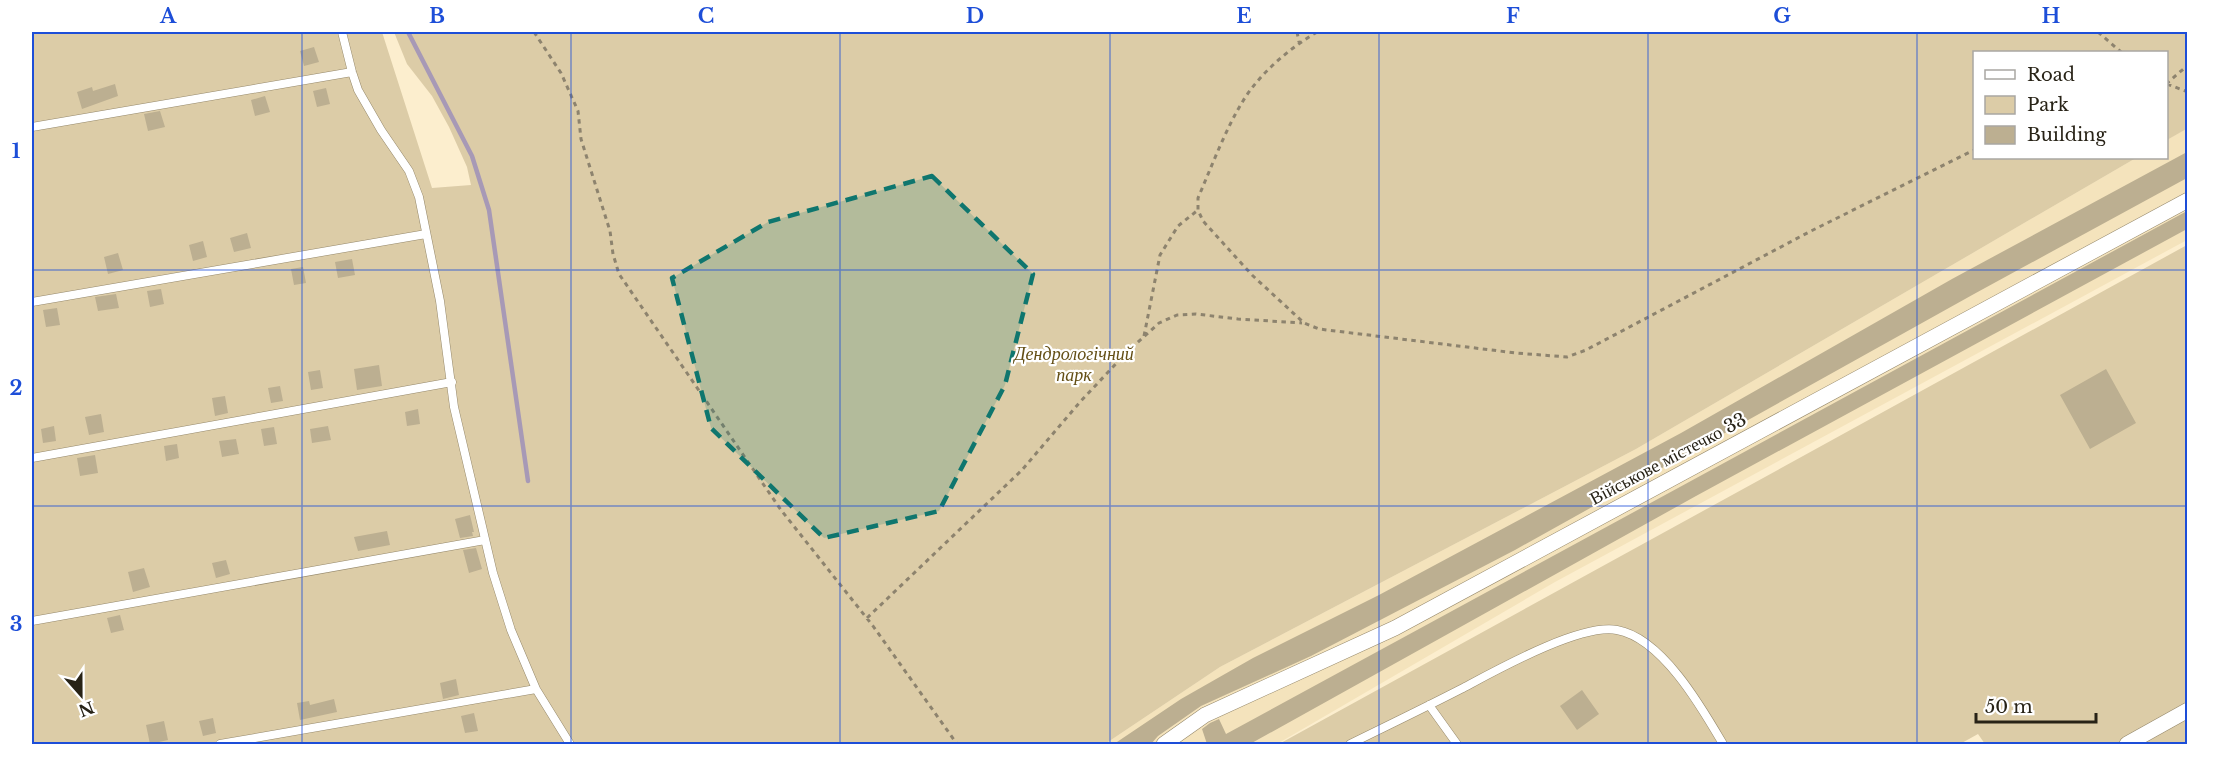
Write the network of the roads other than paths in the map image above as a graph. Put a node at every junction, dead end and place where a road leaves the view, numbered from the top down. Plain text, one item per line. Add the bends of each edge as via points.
1 (342, 32) edge
2 (352, 72) junction
3 (32, 126) edge
4 (2187, 201) edge
5 (426, 234) junction
6 (32, 302) edge
7 (452, 382) junction
8 (32, 458) edge
9 (485, 540) junction
10 (32, 621) edge
11 (536, 689) junction
12 (1429, 705) junction
13 (2187, 710) edge
14 (220, 744) edge
15 (570, 744) edge
16 (1164, 744) edge
17 (1350, 744) edge
18 (1457, 744) edge
19 (1723, 744) edge
20 (2127, 744) edge

1 - 2 lane
2 - 3 lane
2 - 5 lane via 375,120 409,171
4 - 16 street, Військове містечко 33 via 1395,628 1205,715
5 - 6 lane
5 - 7 lane
7 - 8 lane
7 - 9 lane
9 - 10 lane
9 - 11 lane via 510,630
11 - 14 lane
11 - 15 lane
12 - 17 lane
12 - 18 lane
12 - 19 lane via 1540,649 1597,630 1617,630 1638,638 1668,664 1699,703
13 - 20 street

